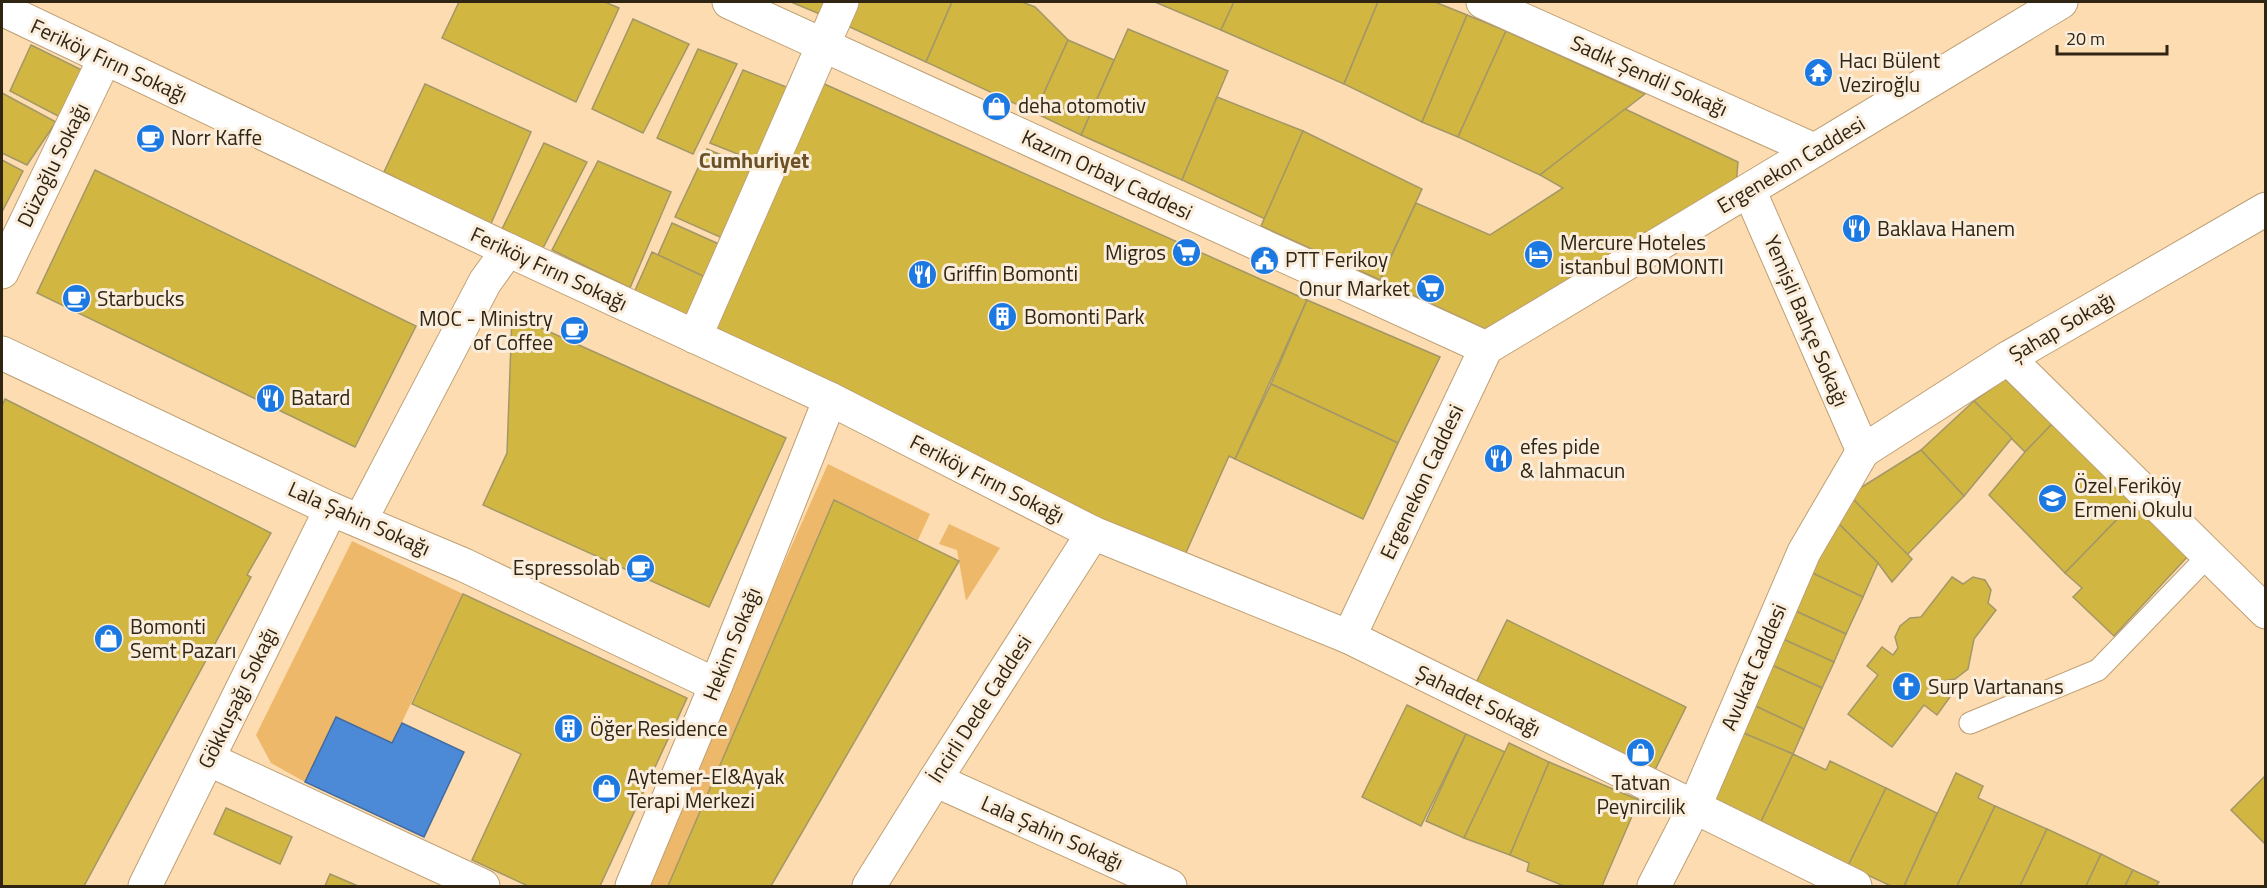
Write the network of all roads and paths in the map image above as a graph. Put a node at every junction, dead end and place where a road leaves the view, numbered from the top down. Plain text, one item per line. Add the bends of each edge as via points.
1 (729, 2) edge
2 (842, 2) edge
3 (1483, 2) edge
4 (2060, 2) edge
5 (2, 9) edge
6 (823, 45) junction
7 (105, 58) junction
8 (1814, 150) junction
9 (1749, 190) junction
10 (2265, 209) edge
11 (508, 250) junction
12 (2, 272) edge
13 (695, 337) junction
14 (1486, 348) junction
15 (2, 353) edge
16 (2008, 358) junction
17 (830, 399) junction
18 (1863, 451) junction
19 (346, 515) junction
20 (1093, 533) junction
21 (2208, 556) junction
22 (2265, 612) edge
23 (1348, 637) junction
24 (716, 685) junction
25 (1970, 723) dead end
26 (208, 759) junction
27 (934, 780) junction
28 (1694, 808) junction
29 (145, 886) edge
30 (483, 886) edge
31 (633, 886) edge
32 (870, 886) edge
33 (1170, 886) edge
34 (1654, 886) edge
35 (1855, 886) edge

1 - 6 street, Kazım Orbay Caddesi
2 - 6 street
3 - 8 street, Sadık Şendil Sokağı
4 - 8 street, Ergenekon Caddesi
5 - 7 street, Feriköy Fırın Sokağı
6 - 13 street
6 - 14 street, Kazım Orbay Caddesi
7 - 11 street, Feriköy Fırın Sokağı
7 - 12 street, Düzoğlu Sokağı
8 - 9 street, Ergenekon Caddesi
9 - 14 street, Ergenekon Caddesi
9 - 18 street, Yemişli Bahçe Sokağı
10 - 16 street, Şahap Sokağı
11 - 13 street, Feriköy Fırın Sokağı
11 - 19 street, Gökkuşağı Sokağı
13 - 17 street, Feriköy Fırın Sokağı
14 - 23 street, Ergenekon Caddesi
15 - 19 street, Lala Şahin Sokağı
16 - 18 street, Şahap Sokağı
16 - 21 street
17 - 20 street, Feriköy Fırın Sokağı
17 - 24 street, Hekim Sokağı
18 - 28 street, Avukat Caddesi via 1804,552
19 - 24 street, Lala Şahin Sokağı via 464,565
19 - 26 street, Gökkuşağı Sokağı
20 - 23 street, Şahadet Sokağı
20 - 27 street, İncirli Dede Caddesi
21 - 22 street
21 - 25 lane via 2098,670
23 - 28 street, Şahadet Sokağı
24 - 31 street, Hekim Sokağı
26 - 29 street, Gökkuşağı Sokağı
26 - 30 street
27 - 32 street, İncirli Dede Caddesi
27 - 33 street, Lala Şahin Sokağı
28 - 34 street, Avukat Caddesi
28 - 35 street, Şahadet Sokağı

